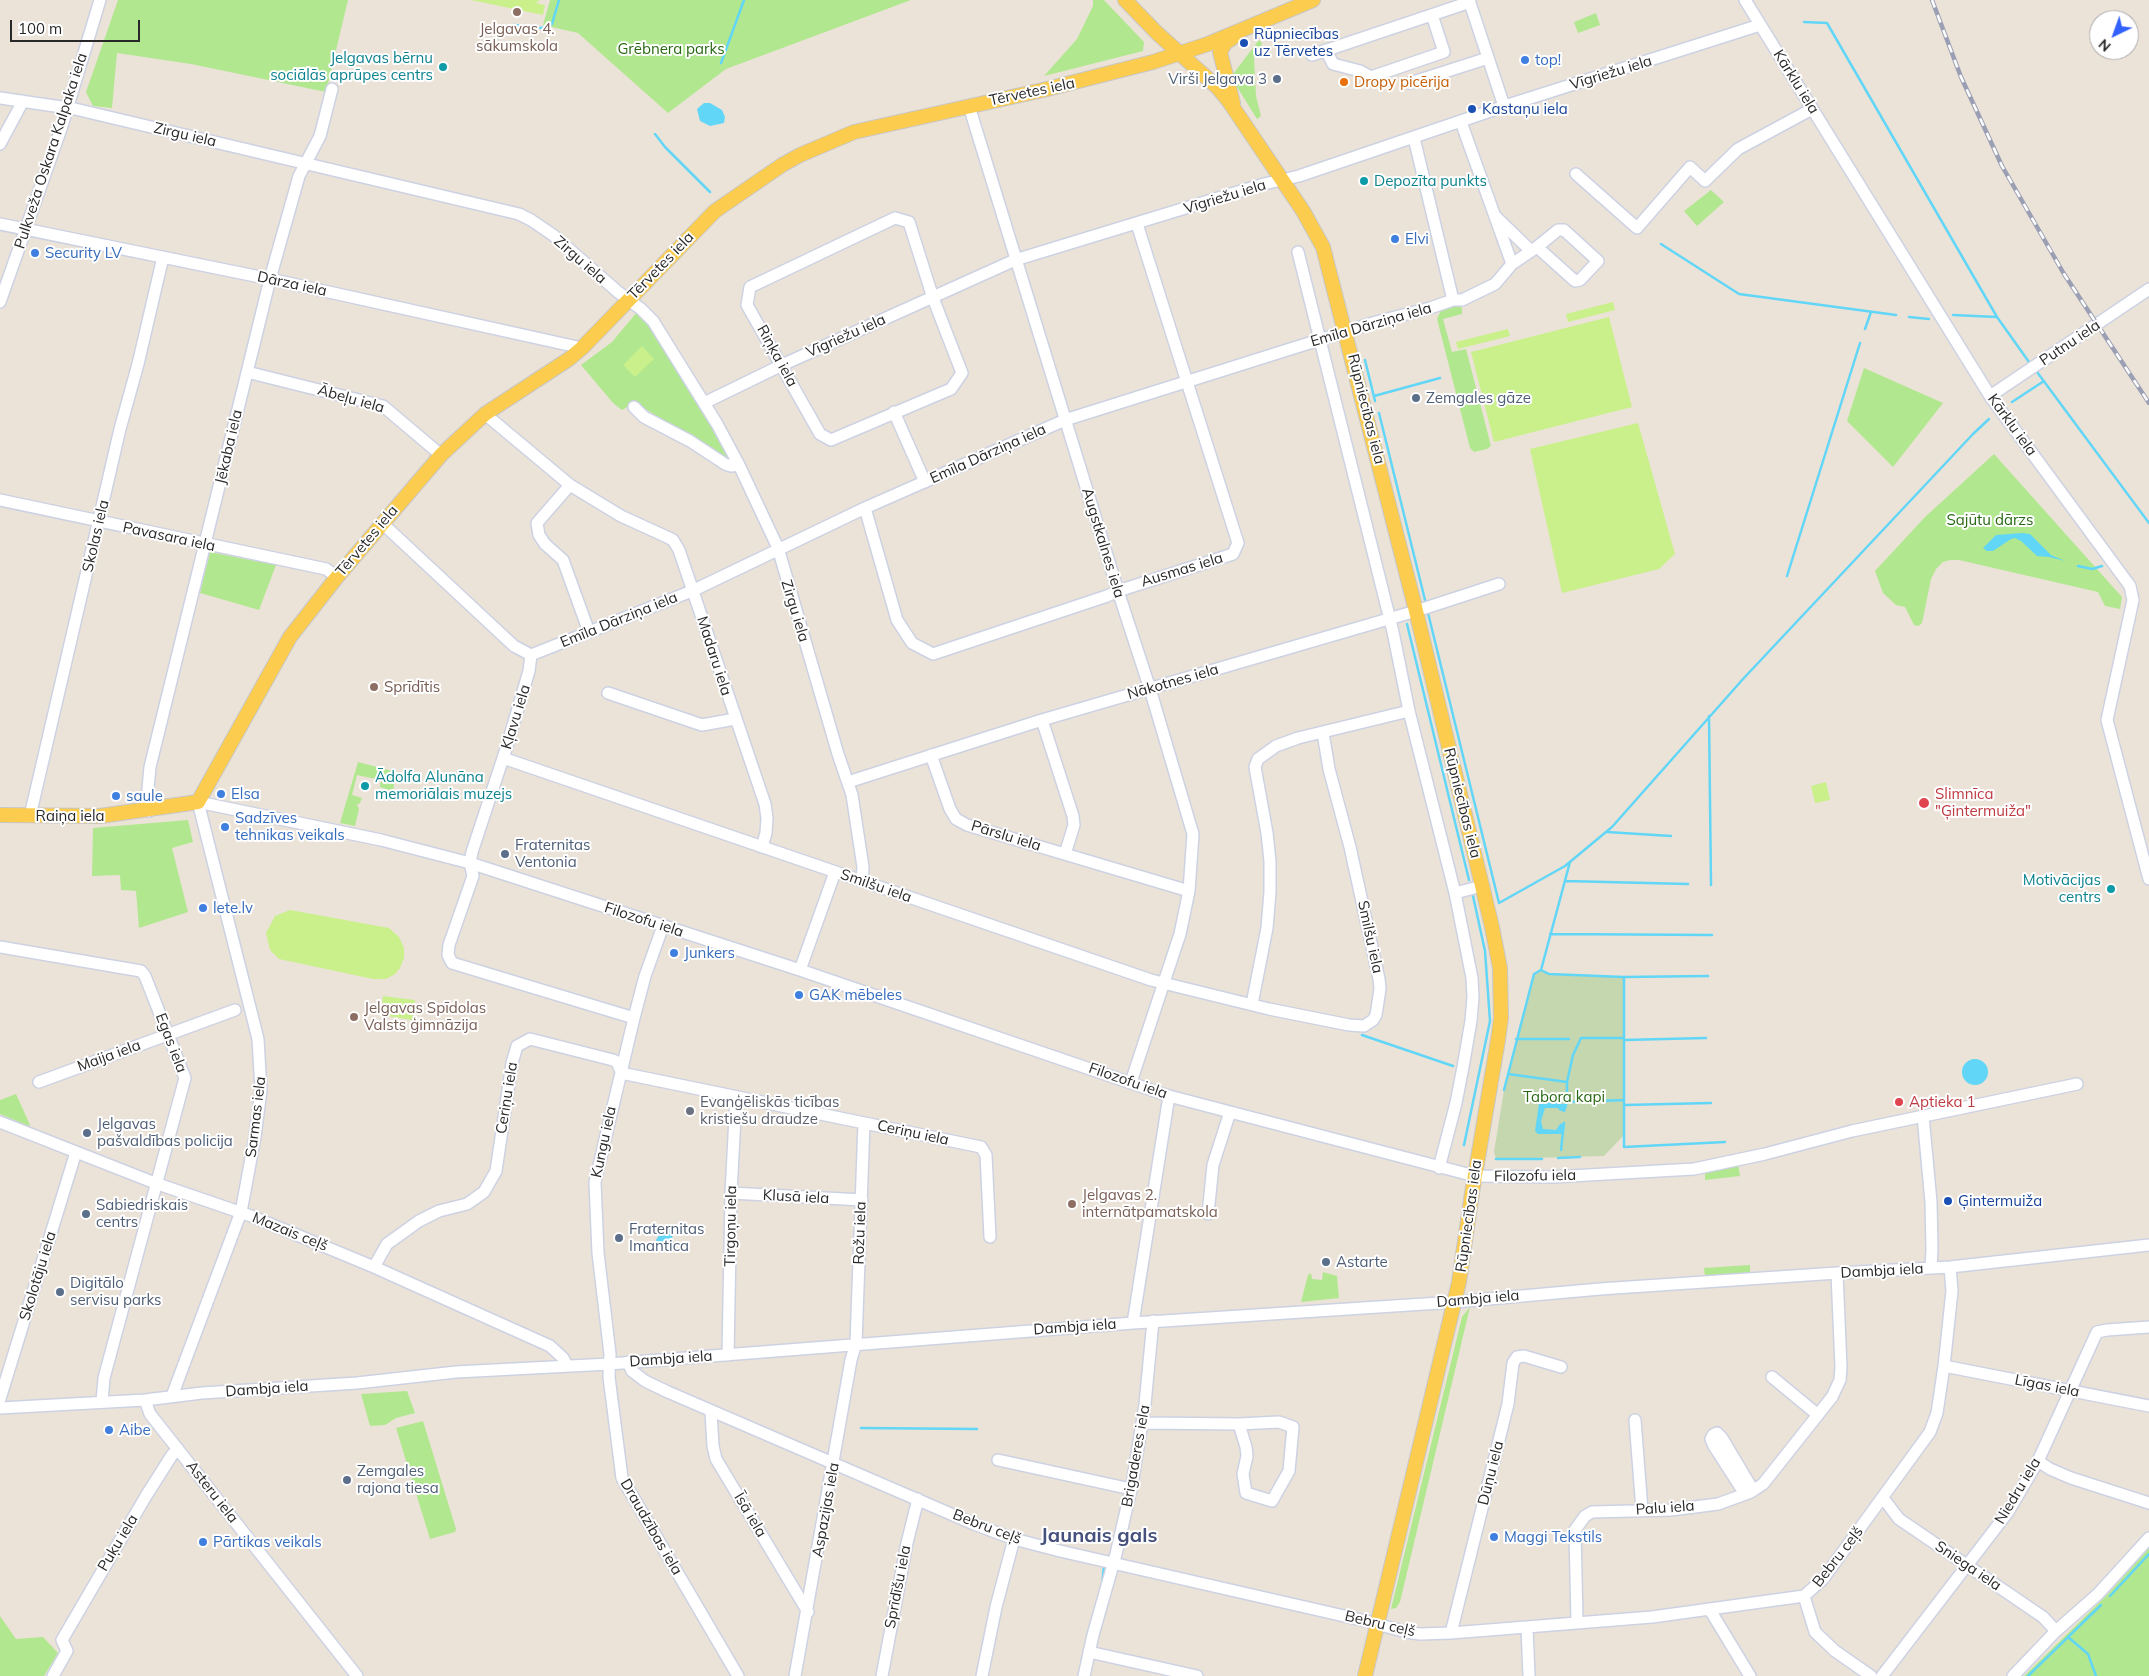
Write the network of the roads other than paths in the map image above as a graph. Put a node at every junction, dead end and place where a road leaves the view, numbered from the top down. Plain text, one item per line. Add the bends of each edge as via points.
1 (100, 0) edge
2 (1125, 0) edge
3 (1313, 0) edge
4 (1745, 0) edge
5 (1470, 1) edge
6 (1432, 15) junction
7 (1760, 25) junction
8 (1238, 32) junction
9 (1326, 50) junction
10 (1180, 53) junction
11 (1312, 55) dead end
12 (1488, 58) junction
13 (1410, 83) dead end
14 (332, 89) dead end
15 (0, 98) edge
16 (24, 101) junction
17 (969, 106) junction
18 (1504, 106) junction
19 (68, 108) junction
20 (1234, 108) junction
21 (1812, 109) junction
22 (1461, 122) junction
23 (1414, 138) junction
24 (0, 144) edge
25 (304, 163) junction
26 (1576, 174) dead end
27 (1283, 181) junction
28 (1495, 216) junction
29 (0, 224) edge
30 (1137, 224) junction
31 (26, 230) junction
32 (1534, 249) junction
33 (1298, 252) dead end
34 (163, 257) junction
35 (1015, 260) junction
36 (1512, 264) junction
37 (270, 279) junction
38 (2149, 289) edge
39 (933, 298) junction
40 (629, 300) junction
41 (1453, 300) junction
42 (0, 302) edge
43 (1346, 331) junction
44 (1319, 340) junction
45 (582, 348) junction
46 (782, 365) junction
47 (247, 372) junction
48 (1186, 381) junction
49 (1990, 396) junction
50 (704, 402) junction
51 (634, 407) dead end
52 (894, 412) junction
53 (485, 414) junction
54 (1065, 420) junction
55 (441, 455) junction
56 (739, 465) junction
57 (924, 482) junction
58 (570, 485) junction
59 (0, 500) edge
60 (864, 508) junction
61 (99, 522) junction
62 (382, 523) junction
63 (206, 545) junction
64 (778, 548) junction
65 (337, 577) junction
66 (1499, 584) dead end
67 (1118, 590) junction
68 (692, 591) junction
69 (1416, 611) junction
70 (1389, 618) junction
71 (589, 632) junction
72 (536, 653) junction
73 (1150, 689) junction
74 (608, 693) dead end
75 (1409, 711) junction
76 (735, 720) junction
77 (1042, 720) junction
78 (1323, 733) junction
79 (931, 755) junction
80 (503, 758) junction
81 (848, 782) junction
82 (198, 802) junction
83 (148, 811) junction
84 (0, 815) edge
85 (30, 816) junction
86 (762, 847) junction
87 (1066, 854) junction
88 (470, 863) junction
89 (835, 872) junction
90 (2149, 879) edge
91 (862, 880) junction
92 (1482, 886) junction
93 (1189, 890) junction
94 (1455, 893) junction
95 (663, 926) junction
96 (0, 947) edge
97 (800, 970) junction
98 (1164, 983) junction
99 (1252, 1004) junction
100 (235, 1010) dead end
101 (634, 1018) junction
102 (168, 1035) junction
103 (620, 1069) junction
104 (39, 1082) dead end
105 (1131, 1082) junction
106 (2077, 1084) dead end
107 (1170, 1096) junction
108 (736, 1098) junction
109 (1230, 1112) junction
110 (1923, 1116) junction
111 (0, 1122) edge
112 (864, 1123) junction
113 (76, 1152) junction
114 (1439, 1168) junction
115 (1474, 1176) junction
116 (155, 1183) junction
117 (731, 1193) junction
118 (862, 1200) junction
119 (241, 1212) junction
120 (1208, 1214) dead end
121 (990, 1237) dead end
122 (2149, 1245) edge
123 (374, 1267) junction
124 (1950, 1267) junction
125 (1931, 1268) junction
126 (1838, 1273) junction
127 (1455, 1302) junction
128 (1152, 1321) junction
129 (1133, 1323) junction
130 (2149, 1327) edge
131 (856, 1343) junction
132 (728, 1355) junction
133 (628, 1362) junction
134 (609, 1364) junction
135 (567, 1366) junction
136 (1944, 1366) junction
137 (1561, 1367) dead end
138 (1772, 1377) dead end
139 (2072, 1390) junction
140 (172, 1396) junction
141 (0, 1399) edge
142 (145, 1400) junction
143 (102, 1401) junction
144 (2149, 1406) edge
145 (0, 1408) edge
146 (711, 1412) junction
147 (1818, 1414) junction
148 (1635, 1420) dead end
149 (1143, 1423) junction
150 (1239, 1424) junction
151 (178, 1449) junction
152 (998, 1460) dead end
153 (2038, 1461) junction
154 (834, 1464) junction
155 (1131, 1489) junction
156 (1749, 1492) junction
157 (1883, 1498) junction
158 (918, 1499) junction
159 (2149, 1503) edge
160 (1642, 1510) junction
161 (2149, 1538) edge
162 (1014, 1539) junction
163 (1114, 1563) junction
164 (1968, 1565) junction
165 (1804, 1596) junction
166 (1710, 1610) junction
167 (808, 1612) junction
168 (1576, 1622) junction
169 (1378, 1625) junction
170 (1527, 1627) junction
171 (2056, 1631) junction
172 (1451, 1633) junction
173 (1089, 1652) junction
174 (53, 1676) edge
175 (356, 1676) edge
176 (738, 1676) edge
177 (795, 1676) edge
178 (882, 1676) edge
179 (982, 1676) edge
180 (1084, 1676) edge
181 (1197, 1676) edge
182 (1365, 1676) edge
183 (1528, 1676) edge
184 (1750, 1676) edge
185 (1871, 1676) edge
186 (1882, 1676) edge
187 (2013, 1676) edge

1 - 19 street, Pulkveža Oskara Kalpaka iela
2 - 10 main road, Rūpniecības iela
3 - 8 main road, Tērvetes iela
4 - 7 street, Kārklu iela
5 - 6 street
5 - 12 street
6 - 9 street
6 - 9 street via 1444,52 1371,77 1333,64
7 - 18 street, Vīgriežu iela
7 - 21 street, Kārklu iela
8 - 10 main road, Tērvetes iela
8 - 20 main road via 1220,52
9 - 11 street
10 - 17 main road, Tērvetes iela via 1098,77
10 - 20 main road, Rūpniecības iela via 1217,87
12 - 13 street
12 - 18 street
14 - 25 street, Jēkaba iela via 320,136
15 - 16 street, Zirgu iela
16 - 19 street, Zirgu iela
16 - 24 street
17 - 35 street, Augstkalnes iela
17 - 40 main road, Tērvetes iela via 854,132 800,155 715,211
18 - 22 street, Vīgriežu iela
19 - 25 street, Zirgu iela
19 - 31 street, Pulkveža Oskara Kalpaka iela
20 - 27 main road, Rūpniecības iela
21 - 26 street via 1738,149 1705,181 1690,167 1637,228
21 - 49 street, Kārklu iela
22 - 23 street, Vīgriežu iela
22 - 28 street
23 - 27 street, Vīgriežu iela
23 - 41 street
25 - 37 street, Jēkaba iela
25 - 40 street, Zirgu iela via 519,214 553,235
27 - 30 street, Vīgriežu iela
27 - 43 main road, Rūpniecības iela via 1324,247
28 - 32 street
28 - 36 street
29 - 31 street, Dārza iela
30 - 35 street, Vīgriežu iela
30 - 48 street, Ausmas iela
31 - 34 street, Dārza iela
31 - 42 street, Pulkveža Oskara Kalpaka iela
32 - 32 street via 1558,230 1564,230 1598,261 1580,280 1575,281
32 - 36 street, Emīla Dārziņa iela
33 - 44 street
34 - 37 street, Dārza iela
34 - 61 street, Skolas iela
35 - 39 street, Vīgriežu iela
35 - 54 street, Augstkalnes iela
36 - 41 street, Emīla Dārziņa iela via 1495,284 1462,300
37 - 45 street, Dārza iela
37 - 47 street, Jēkaba iela
38 - 49 street, Putnu iela
39 - 46 street, Vīgriežu iela
39 - 46 street, Riņķa iela via 909,222 895,218 750,287 748,305
39 - 52 street, Riņķa iela via 962,373 951,388
40 - 45 main road, Tērvetes iela
40 - 50 street, Zirgu iela via 653,321
41 - 43 street, Emīla Dārziņa iela
43 - 44 street, Emīla Dārziņa iela
43 - 69 main road, Rūpniecības iela
44 - 48 street, Emīla Dārziņa iela
44 - 70 street
45 - 53 main road, Tērvetes iela
46 - 50 street, Vīgriežu iela
46 - 52 street, Riņķa iela via 820,434 831,440
47 - 55 street, Ābeļu iela via 383,406
47 - 63 street, Jēkaba iela
48 - 54 street, Emīla Dārziņa iela
48 - 67 street, Ausmas iela via 1238,543 1237,549 1228,556
49 - 90 street, Kārklu iela via 2133,594 2107,720
50 - 56 street, Zirgu iela
51 - 56 street via 644,417 725,464
52 - 57 street
53 - 55 main road, Tērvetes iela
53 - 58 street, Madaru iela
54 - 57 street, Emīla Dārziņa iela
54 - 67 street, Augstkalnes iela
55 - 62 main road, Tērvetes iela
56 - 64 street, Zirgu iela
57 - 60 street, Emīla Dārziņa iela
58 - 68 street, Madaru iela via 621,516 673,540
58 - 71 street via 537,524 545,544 563,560
59 - 61 street, Pavasara iela
60 - 64 street, Emīla Dārziņa iela
60 - 67 street, Ausmas iela via 897,620 912,643 933,654
61 - 63 street, Pavasara iela
61 - 85 street, Skolas iela
62 - 65 main road, Tērvetes iela
62 - 72 street via 514,646
63 - 65 street, Pavasara iela via 326,570
63 - 83 street, Jēkaba iela via 150,767
64 - 68 street, Emīla Dārziņa iela
64 - 81 street, Zirgu iela
65 - 82 main road, Tērvetes iela via 290,637
66 - 69 street, Nākotnes iela
67 - 73 street, Augstkalnes iela
68 - 71 street, Emīla Dārziņa iela
68 - 76 street, Madaru iela
69 - 70 street, Nākotnes iela
69 - 92 main road, Rūpniecības iela
70 - 73 street, Nākotnes iela
70 - 75 street
71 - 72 street, Emīla Dārziņa iela
72 - 80 street, Kļavu iela
73 - 77 street, Nākotnes iela
73 - 93 street, Augstkalnes iela via 1193,834
74 - 76 street via 702,725
75 - 78 street
75 - 94 street
76 - 86 street, Madaru iela via 765,804 766,833
77 - 79 street, Nākotnes iela
77 - 87 street via 1073,816 1074,826
78 - 99 street via 1276,746 1264,753 1255,766 1270,862 1270,892 1267,928
78 - 99 street, Smilšu iela via 1379,979 1378,1009 1368,1023 1357,1026
79 - 81 street, Nākotnes iela
79 - 87 street, Pārslu iela via 956,819
80 - 86 street, Smilšu iela
80 - 88 street, Kļavu iela
81 - 91 street, Zirgu iela via 857,824
82 - 83 main road, Raiņa iela
82 - 88 street, Filozofu iela via 381,840
82 - 119 street, Sarmas iela via 260,1052 261,1090
83 - 85 main road, Raiņa iela via 100,816
84 - 85 main road, Raiņa iela
86 - 89 street, Smilšu iela
87 - 93 street, Pārslu iela
88 - 95 street, Filozofu iela
88 - 101 street via 473,876 449,944 448,956 452,963
89 - 91 street, Smilšu iela
89 - 97 street
91 - 98 street, Smilšu iela
92 - 94 street
92 - 115 main road, Rūpniecības iela via 1500,968 1501,1010
93 - 98 street, Augstkalnes iela via 1180,934
94 - 114 street via 1473,997 1456,1103
95 - 97 street, Filozofu iela
95 - 101 street, Kungu iela
96 - 102 street, Egas iela via 141,971
97 - 105 street, Filozofu iela
98 - 99 street, Smilšu iela
98 - 105 street, Augstkalnes iela
100 - 102 street, Maija iela
101 - 103 street, Kungu iela
102 - 104 street, Maija iela
102 - 116 street, Egas iela via 185,1078
103 - 108 street, Ceriņu iela via 626,1074
103 - 123 street, Ceriņu iela via 613,1060 530,1039 517,1046 496,1171 484,1192 467,1204 439,1211 419,1221 387,1244
103 - 134 street, Kungu iela via 595,1182
105 - 107 street, Filozofu iela
106 - 110 street, Filozofu iela
107 - 109 street, Filozofu iela
107 - 129 street
108 - 112 street, Ceriņu iela
108 - 117 street, Tirgoņu iela
109 - 114 street, Filozofu iela
109 - 120 street via 1213,1165
110 - 115 street, Filozofu iela via 1694,1169 1553,1176
110 - 125 street via 1931,1202
111 - 113 street, Mazais ceļš
112 - 118 street, Rožu iela
112 - 121 street, Ceriņu iela via 981,1147 986,1155
113 - 116 street, Mazais ceļš
113 - 141 street, Skolotāju iela
114 - 115 street, Filozofu iela
115 - 127 main road, Rūpniecības iela
116 - 119 street, Mazais ceļš
116 - 143 street, Egas iela via 104,1378
117 - 118 street, Klusā iela
117 - 132 street, Tirgoņu iela
118 - 131 street, Rožu iela
119 - 123 street, Mazais ceļš
119 - 140 street, Sarmas iela
122 - 124 street, Dambja iela
123 - 135 street, Mazais ceļš via 550,1346
124 - 125 street, Dambja iela
124 - 136 street, Bebru ceļš via 1952,1291
125 - 126 street, Dambja iela
126 - 127 street, Dambja iela
126 - 147 street, Palu iela via 1840,1380 1832,1397
127 - 128 street, Dambja iela
127 - 169 main road, Rūpniecības iela
128 - 129 street, Dambja iela
128 - 149 street, Brigaderes iela
129 - 131 street, Dambja iela
130 - 139 street, Niedru iela via 2097,1332
131 - 132 street, Dambja iela
131 - 154 street, Aspazijas iela
132 - 133 street, Dambja iela
133 - 134 street, Dambja iela
133 - 146 street, Bebru ceļš via 632,1371 645,1381
134 - 135 street, Dambja iela
134 - 176 street, Draudzības iela via 622,1478
135 - 140 street, Dambja iela
136 - 139 street, Līgas iela
136 - 157 street, Bebru ceļš via 1937,1413 1930,1432
137 - 172 street, Dūņu iela via 1524,1356 1516,1357 1513,1363 1508,1404
138 - 147 street
139 - 144 street, Līgas iela
139 - 153 street, Niedru iela
140 - 142 street, Dambja iela
142 - 143 street, Dambja iela
142 - 151 street, Asteru iela via 150,1414
143 - 145 street, Dambja iela
146 - 154 street, Bebru ceļš
146 - 167 street, Īsā iela via 716,1459
147 - 156 street, Palu iela via 1762,1484
148 - 160 street
149 - 150 street
149 - 155 street, Brigaderes iela
150 - 150 street via 1279,1422 1293,1428 1289,1471 1272,1500 1246,1493 1243,1474 1247,1456
151 - 174 street, Puķu iela via 62,1640 67,1651
151 - 175 street, Asteru iela
152 - 155 street
153 - 159 street via 2071,1478
153 - 164 street, Niedru iela via 2008,1512
154 - 158 street, Bebru ceļš
154 - 167 street, Aspazijas iela
155 - 163 street, Brigaderes iela
156 - 156 street via 1714,1446 1713,1435 1718,1433 1722,1438
156 - 160 street, Palu iela via 1718,1504
157 - 164 street, Sniega iela via 1899,1519
157 - 165 street, Bebru ceļš via 1823,1579
158 - 162 street, Bebru ceļš
158 - 178 street, Sprīdīšu iela
160 - 168 street, Palu iela via 1592,1512 1578,1523 1575,1530
161 - 171 street via 2098,1594
162 - 163 street, Bebru ceļš
162 - 179 street
163 - 169 street, Bebru ceļš
163 - 173 street, Brigaderes iela
164 - 171 street, Sniega iela via 2043,1617
164 - 186 street, Niedru iela
165 - 166 street, Bebru ceļš
165 - 185 street via 1815,1632 1834,1651
166 - 168 street, Bebru ceļš
166 - 184 street
167 - 177 street, Aspazijas iela
168 - 170 street, Bebru ceļš
169 - 172 street, Bebru ceļš via 1420,1634
169 - 182 main road, Rūpniecības iela
170 - 172 street, Bebru ceļš
170 - 183 street
171 - 187 street
173 - 180 street, Brigaderes iela
173 - 181 street

